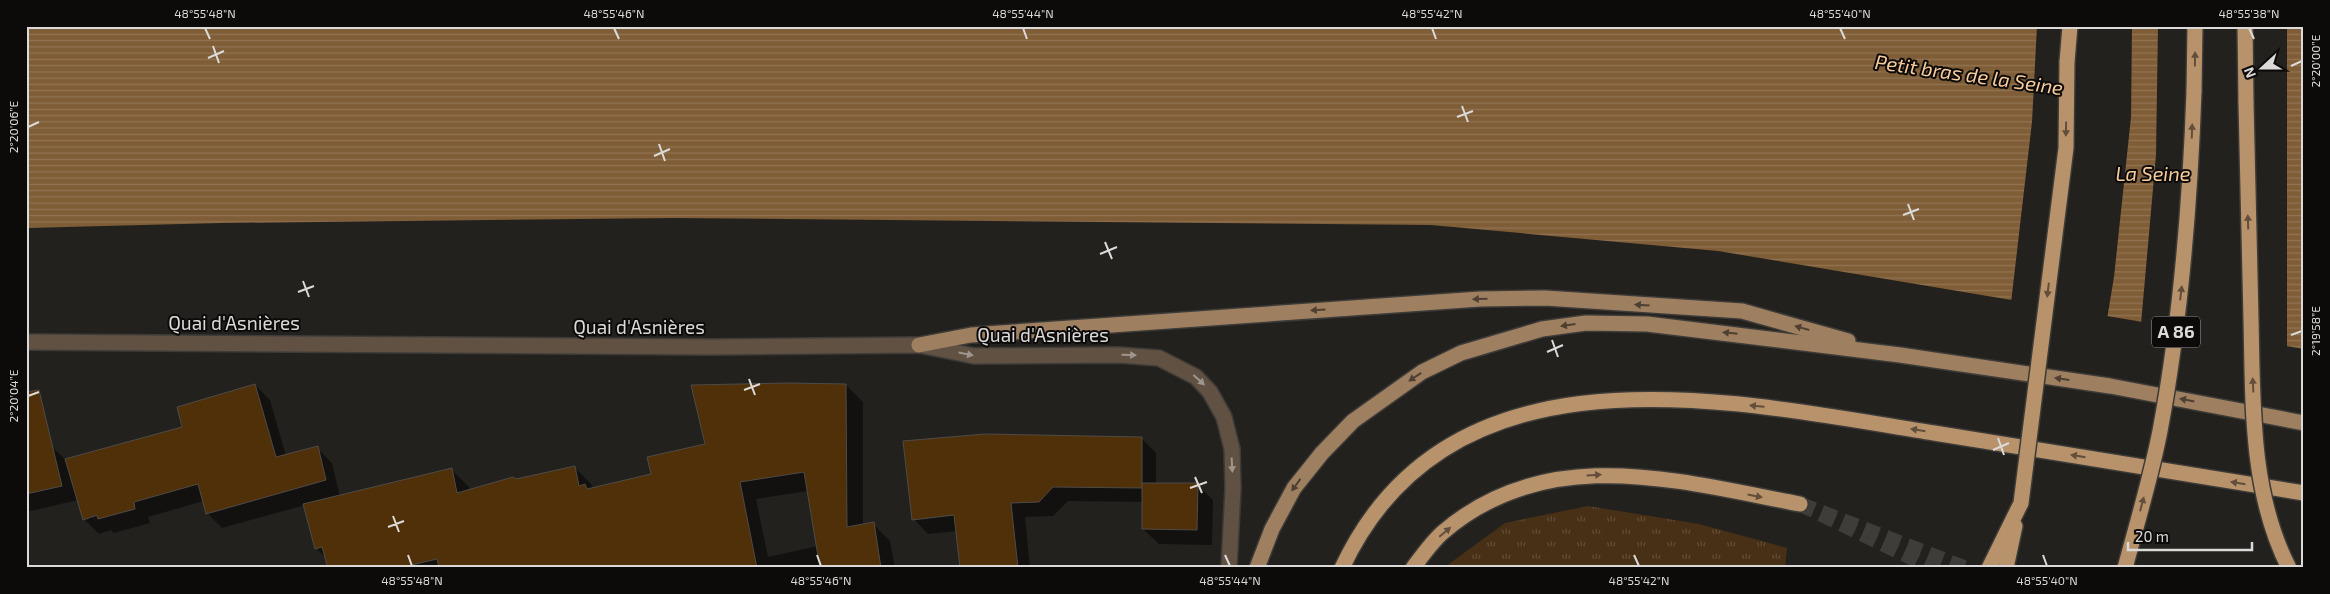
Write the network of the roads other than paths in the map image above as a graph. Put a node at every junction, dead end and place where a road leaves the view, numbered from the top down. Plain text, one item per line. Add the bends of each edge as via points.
1 (2070, 26) edge
2 (2195, 26) edge
3 (2245, 26) edge
4 (26, 342) edge
5 (919, 345) junction
6 (1900, 355) junction
7 (2304, 423) edge
8 (2304, 494) edge
9 (2021, 503) junction
10 (1800, 504) dead end
11 (1229, 568) edge
12 (1257, 568) edge
13 (1342, 568) edge
14 (1412, 568) edge
15 (1989, 568) edge
16 (2006, 568) edge
17 (2125, 568) edge
18 (2289, 568) edge

1 -> 9 highway, bridge via 2066,148
17 -> 2 highway, A 86, bridge via 2160,434 2174,346 2188,213
18 -> 3 highway, bridge via 2271,527 2258,468 2252,364
4 - 5 street, Quai d'Asnières via 702,347
6 -> 5 main road via 1742,311 1545,298 1480,299 971,335
5 -> 11 street, Quai d'Asnières via 974,356 1119,355 1159,358 1196,377 1210,392 1224,418 1232,449
7 -> 6 main road via 2110,386
6 -> 12 main road via 1647,324 1586,323 1542,329 1461,354 1422,372 1353,421 1294,488 1272,529
8 -> 13 highway via 1774,408 1676,399 1594,400 1513,418 1458,441 1428,460 1380,505 1355,541
9 - 15 highway
9 - 16 highway
14 -> 10 highway via 1442,534 1476,509 1532,484 1564,478 1601,474 1650,478

